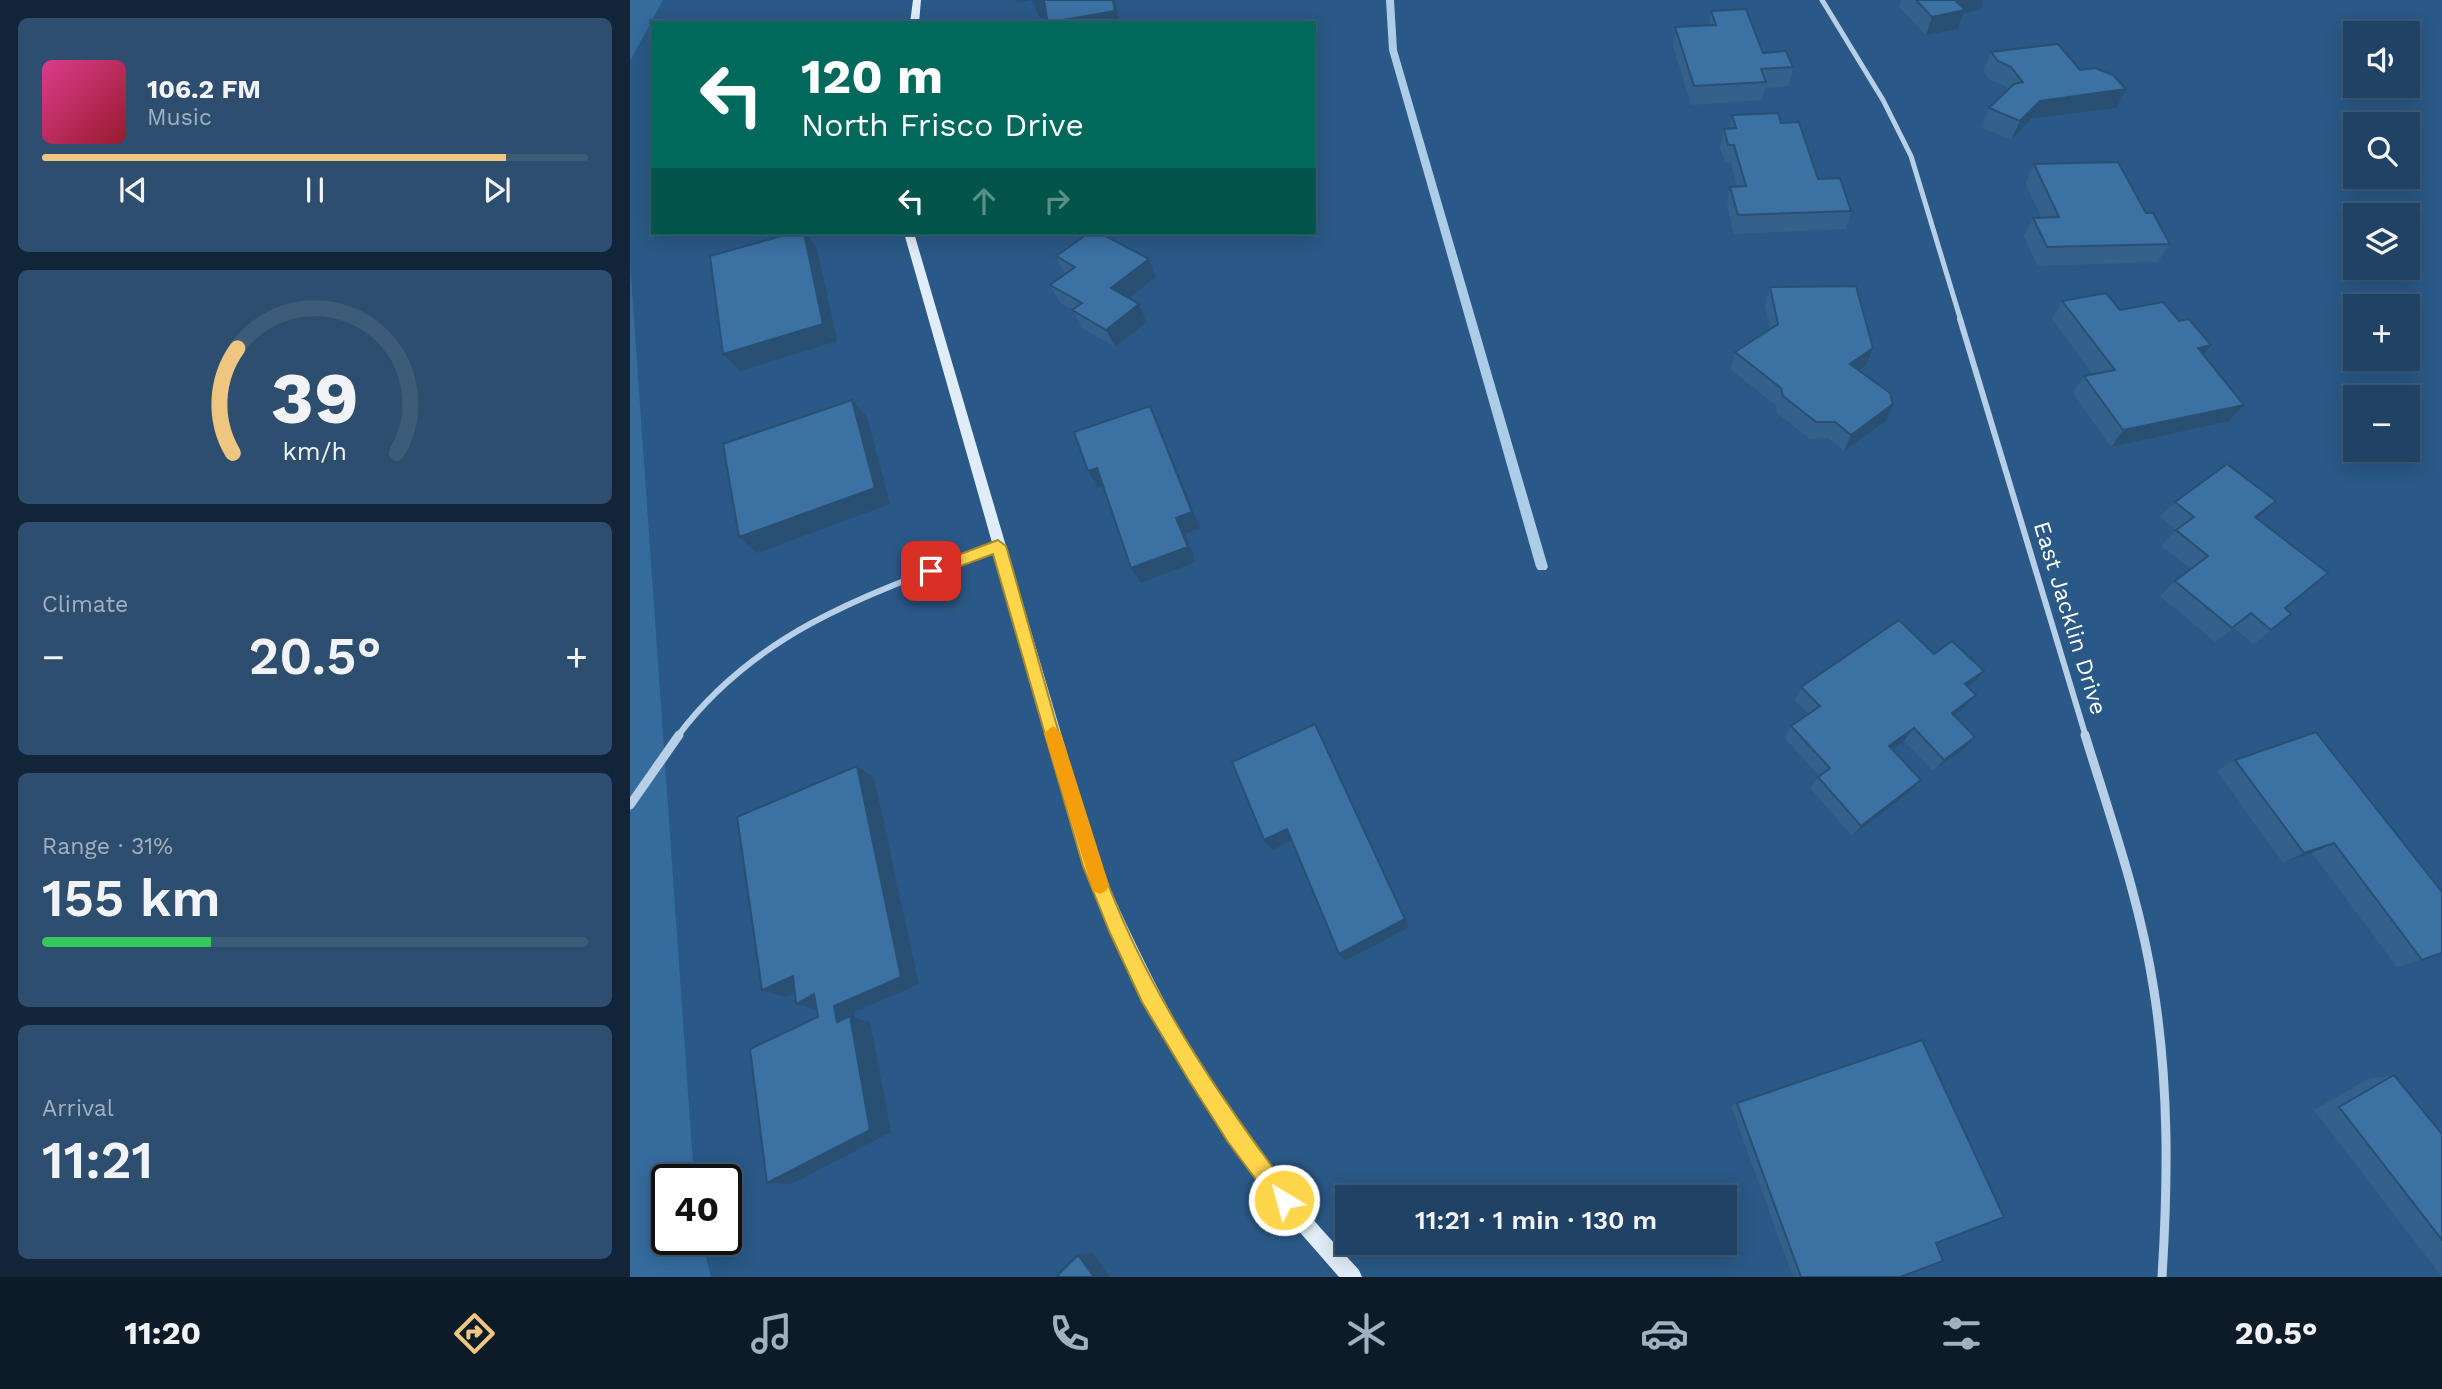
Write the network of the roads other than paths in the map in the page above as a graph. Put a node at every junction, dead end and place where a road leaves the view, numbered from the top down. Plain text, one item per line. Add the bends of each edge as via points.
1 (917, 0) edge
2 (1822, 0) edge
3 (914, 21) edge
4 (910, 235) edge
5 (998, 546) junction
6 (630, 805) edge
7 (1352, 1277) edge
8 (2162, 1277) edge

1 - 3 street
2 - 8 street, East Jacklin Drive via 1911,156 2129,880 2154,989 2163,1077 2168,1188
4 - 5 street
5 - 6 street via 800,628 749,661 675,738
5 - 7 street via 1092,866 1149,995 1235,1135 1284,1200

